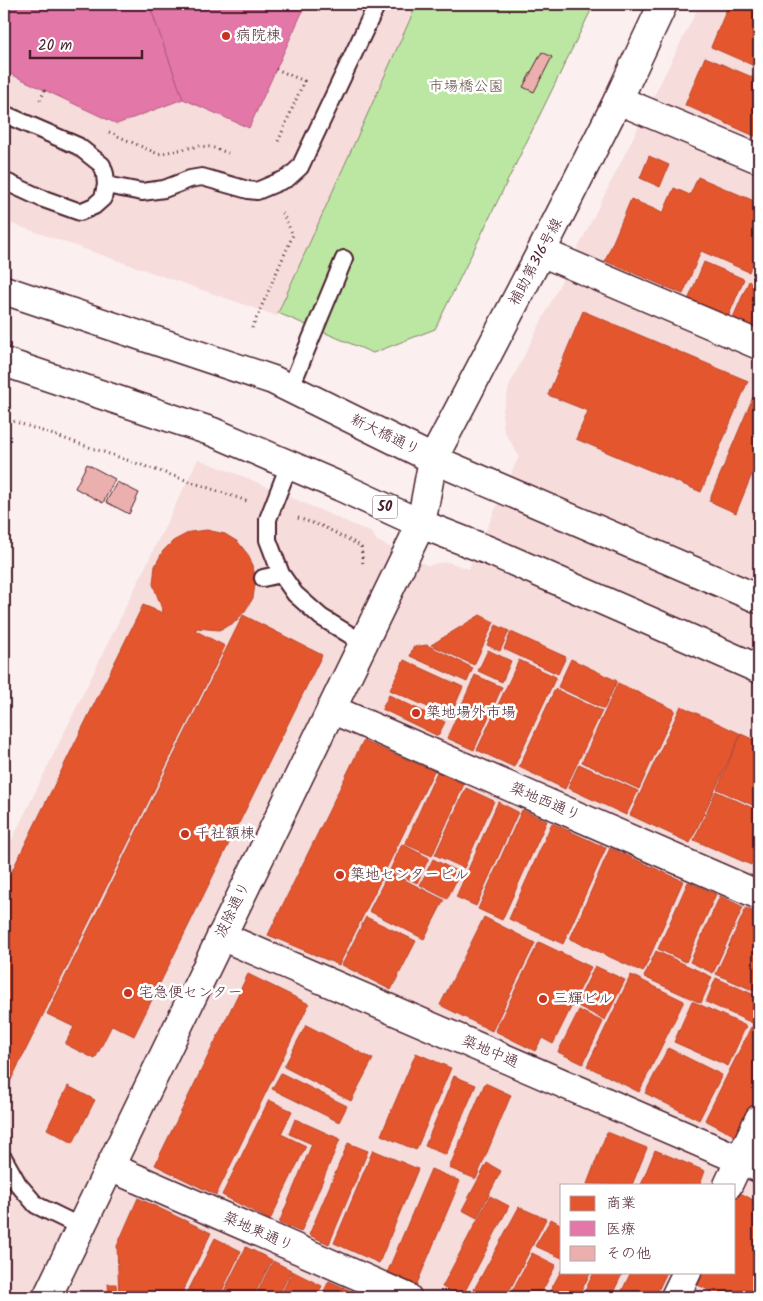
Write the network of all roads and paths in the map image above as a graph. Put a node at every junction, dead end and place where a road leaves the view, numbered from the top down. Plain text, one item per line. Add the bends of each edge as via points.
1 (377, 4) edge
2 (663, 4) edge
3 (276, 69) dead end
4 (45, 90) dead end
5 (618, 100) junction
6 (48, 104) dead end
7 (4, 114) edge
8 (107, 131) dead end
9 (759, 159) edge
10 (260, 164) junction
11 (4, 181) edge
12 (106, 185) junction
13 (270, 186) junction
14 (542, 252) junction
15 (344, 259) dead end
16 (4, 290) edge
17 (252, 328) dead end
18 (759, 345) edge
19 (4, 362) edge
20 (290, 389) junction
21 (4, 418) edge
22 (433, 459) junction
23 (289, 464) junction
24 (271, 509) junction
25 (421, 524) junction
26 (363, 569) dead end
27 (281, 574) junction
28 (263, 578) dead end
29 (759, 599) edge
30 (362, 643) junction
31 (759, 669) edge
32 (330, 709) junction
33 (759, 895) edge
34 (221, 936) junction
35 (759, 1119) edge
36 (4, 1159) edge
37 (749, 1164) edge
38 (110, 1167) junction
39 (729, 1184) edge
40 (81, 1227) junction
41 (685, 1274) edge
42 (47, 1297) edge
43 (407, 1297) edge
44 (675, 1297) edge

1 - 13 lane via 300,166 288,178
2 - 5 street, 補助第316号線
3 - 10 path via 304,81 271,159
4 - 6 path via 39,100
5 - 9 street
5 - 14 street, 補助第316号線
7 - 12 lane via 78,146 102,165
8 - 10 path via 158,154 199,146 211,147
10 - 13 path
11 - 12 lane via 80,212 103,198
12 - 13 lane via 142,192 202,177 248,190 257,191
13 - 17 path via 293,235
14 - 18 street
14 - 22 street, 補助第316号線
15 - 20 lane
16 - 20 street, 新大橋通り via 273,380
19 - 23 street, 50 via 213,432
20 - 22 street, 新大橋通り
21 - 24 path
22 - 25 street, 補助第316号線
22 - 29 street, 新大橋通り
23 - 24 lane
23 - 25 street, 50
24 - 26 path via 324,528 361,546
24 - 27 lane via 268,540
25 - 30 street, 波除通り
25 - 31 street, 50
27 - 28 lane
27 - 30 lane via 295,594 321,617
30 - 32 street, 波除通り
32 - 33 street, 築地西通り
32 - 34 street, 波除通り
34 - 37 street, 築地中通
34 - 38 street, 波除通り
35 - 37 street
36 - 40 lane via 18,1184 36,1205
37 - 39 street
38 - 40 street, 波除通り
38 - 43 street, 築地東通り
40 - 42 street, 波除通り
41 - 44 street

